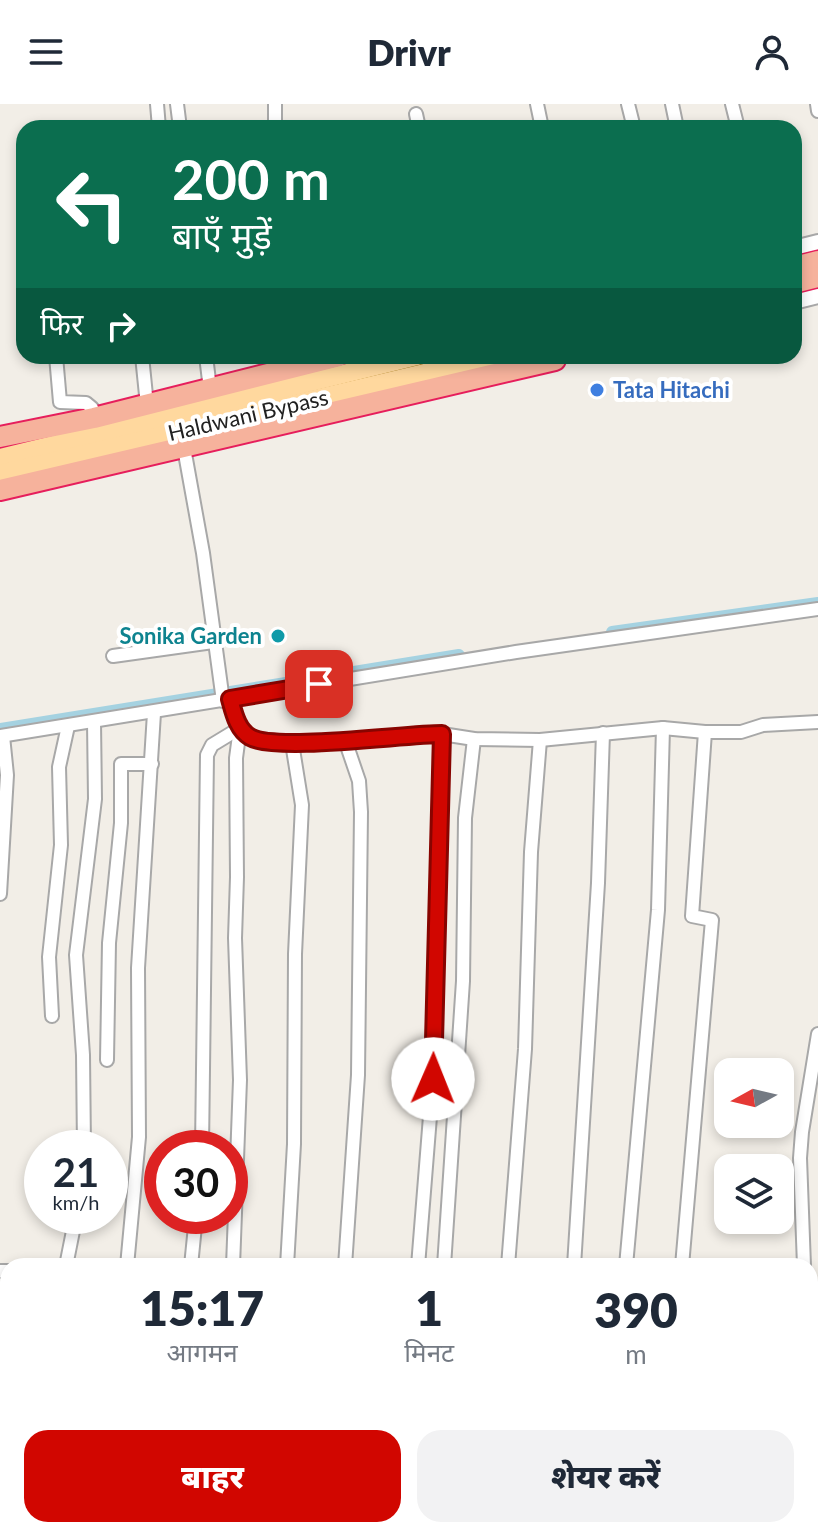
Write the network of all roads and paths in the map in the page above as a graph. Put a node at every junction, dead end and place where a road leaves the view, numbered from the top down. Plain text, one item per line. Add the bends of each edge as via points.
1 (817, 104) edge
2 (818, 111) edge
3 (416, 114) dead end
4 (417, 120) edge
5 (57, 364) edge
6 (143, 364) edge
7 (207, 364) edge
8 (294, 364) edge
9 (384, 364) edge
10 (462, 364) edge
11 (530, 364) edge
12 (210, 389) junction
13 (147, 405) junction
14 (94, 418) junction
15 (0, 437) edge
16 (184, 448) junction
17 (0, 458) edge
18 (0, 474) edge
19 (0, 490) edge
20 (818, 609) edge
21 (213, 642) junction
22 (113, 656) dead end
23 (224, 696) junction
24 (154, 713) junction
25 (94, 722) junction
26 (818, 722) edge
27 (68, 726) junction
28 (240, 728) junction
29 (663, 728) junction
30 (705, 732) junction
31 (603, 733) junction
32 (442, 734) junction
33 (2, 736) edge
34 (474, 739) junction
35 (345, 740) junction
36 (540, 740) junction
37 (292, 743) junction
38 (152, 764) junction
39 (0, 894) edge
40 (52, 1016) dead end
41 (818, 1034) edge
42 (107, 1060) dead end
43 (84, 1130) edge
44 (202, 1130) edge
45 (72, 1234) edge
46 (194, 1234) edge
47 (68, 1258) edge
48 (128, 1258) edge
49 (192, 1258) edge
50 (233, 1258) edge
51 (287, 1258) edge
52 (346, 1258) edge
53 (419, 1258) edge
54 (445, 1258) edge
55 (509, 1258) edge
56 (575, 1258) edge
57 (627, 1258) edge
58 (683, 1258) edge
59 (804, 1258) edge

1 - 2 street
3 - 4 street
5 - 14 street via 60,402 86,403
6 - 13 street
7 - 12 street
8 - 12 highway
9 - 17 main road, Haldwani Bypass
10 - 18 main road, Haldwani Bypass
11 - 16 highway
12 - 13 highway
13 - 14 highway
14 - 15 highway
16 - 19 highway
16 - 21 street
20 - 23 street
21 - 22 street
21 - 23 street
23 - 24 street
23 - 28 street
24 - 25 street
24 - 38 street
25 - 27 street
25 - 43 street via 95,799 76,970
26 - 30 street
27 - 33 street
27 - 40 street via 59,767 61,845 49,957
28 - 37 street via 252,738
28 - 44 street via 212,745 207,755
28 - 50 street via 235,938 240,1080
29 - 30 street
29 - 31 street
29 - 57 street via 658,910
30 - 58 street via 692,916 712,920
31 - 36 street
31 - 56 street
32 - 34 street
32 - 35 street
32 - 53 street via 433,1079
33 - 39 street via 7,775
34 - 36 street
34 - 54 street via 465,818 463,981
35 - 37 street
35 - 52 street via 359,781 361,812 358,1075
36 - 55 street
37 - 51 street via 302,805
38 - 42 street via 121,764
38 - 48 street via 138,968 139,1137
41 - 59 street via 800,1158
45 - 47 street
46 - 49 street

